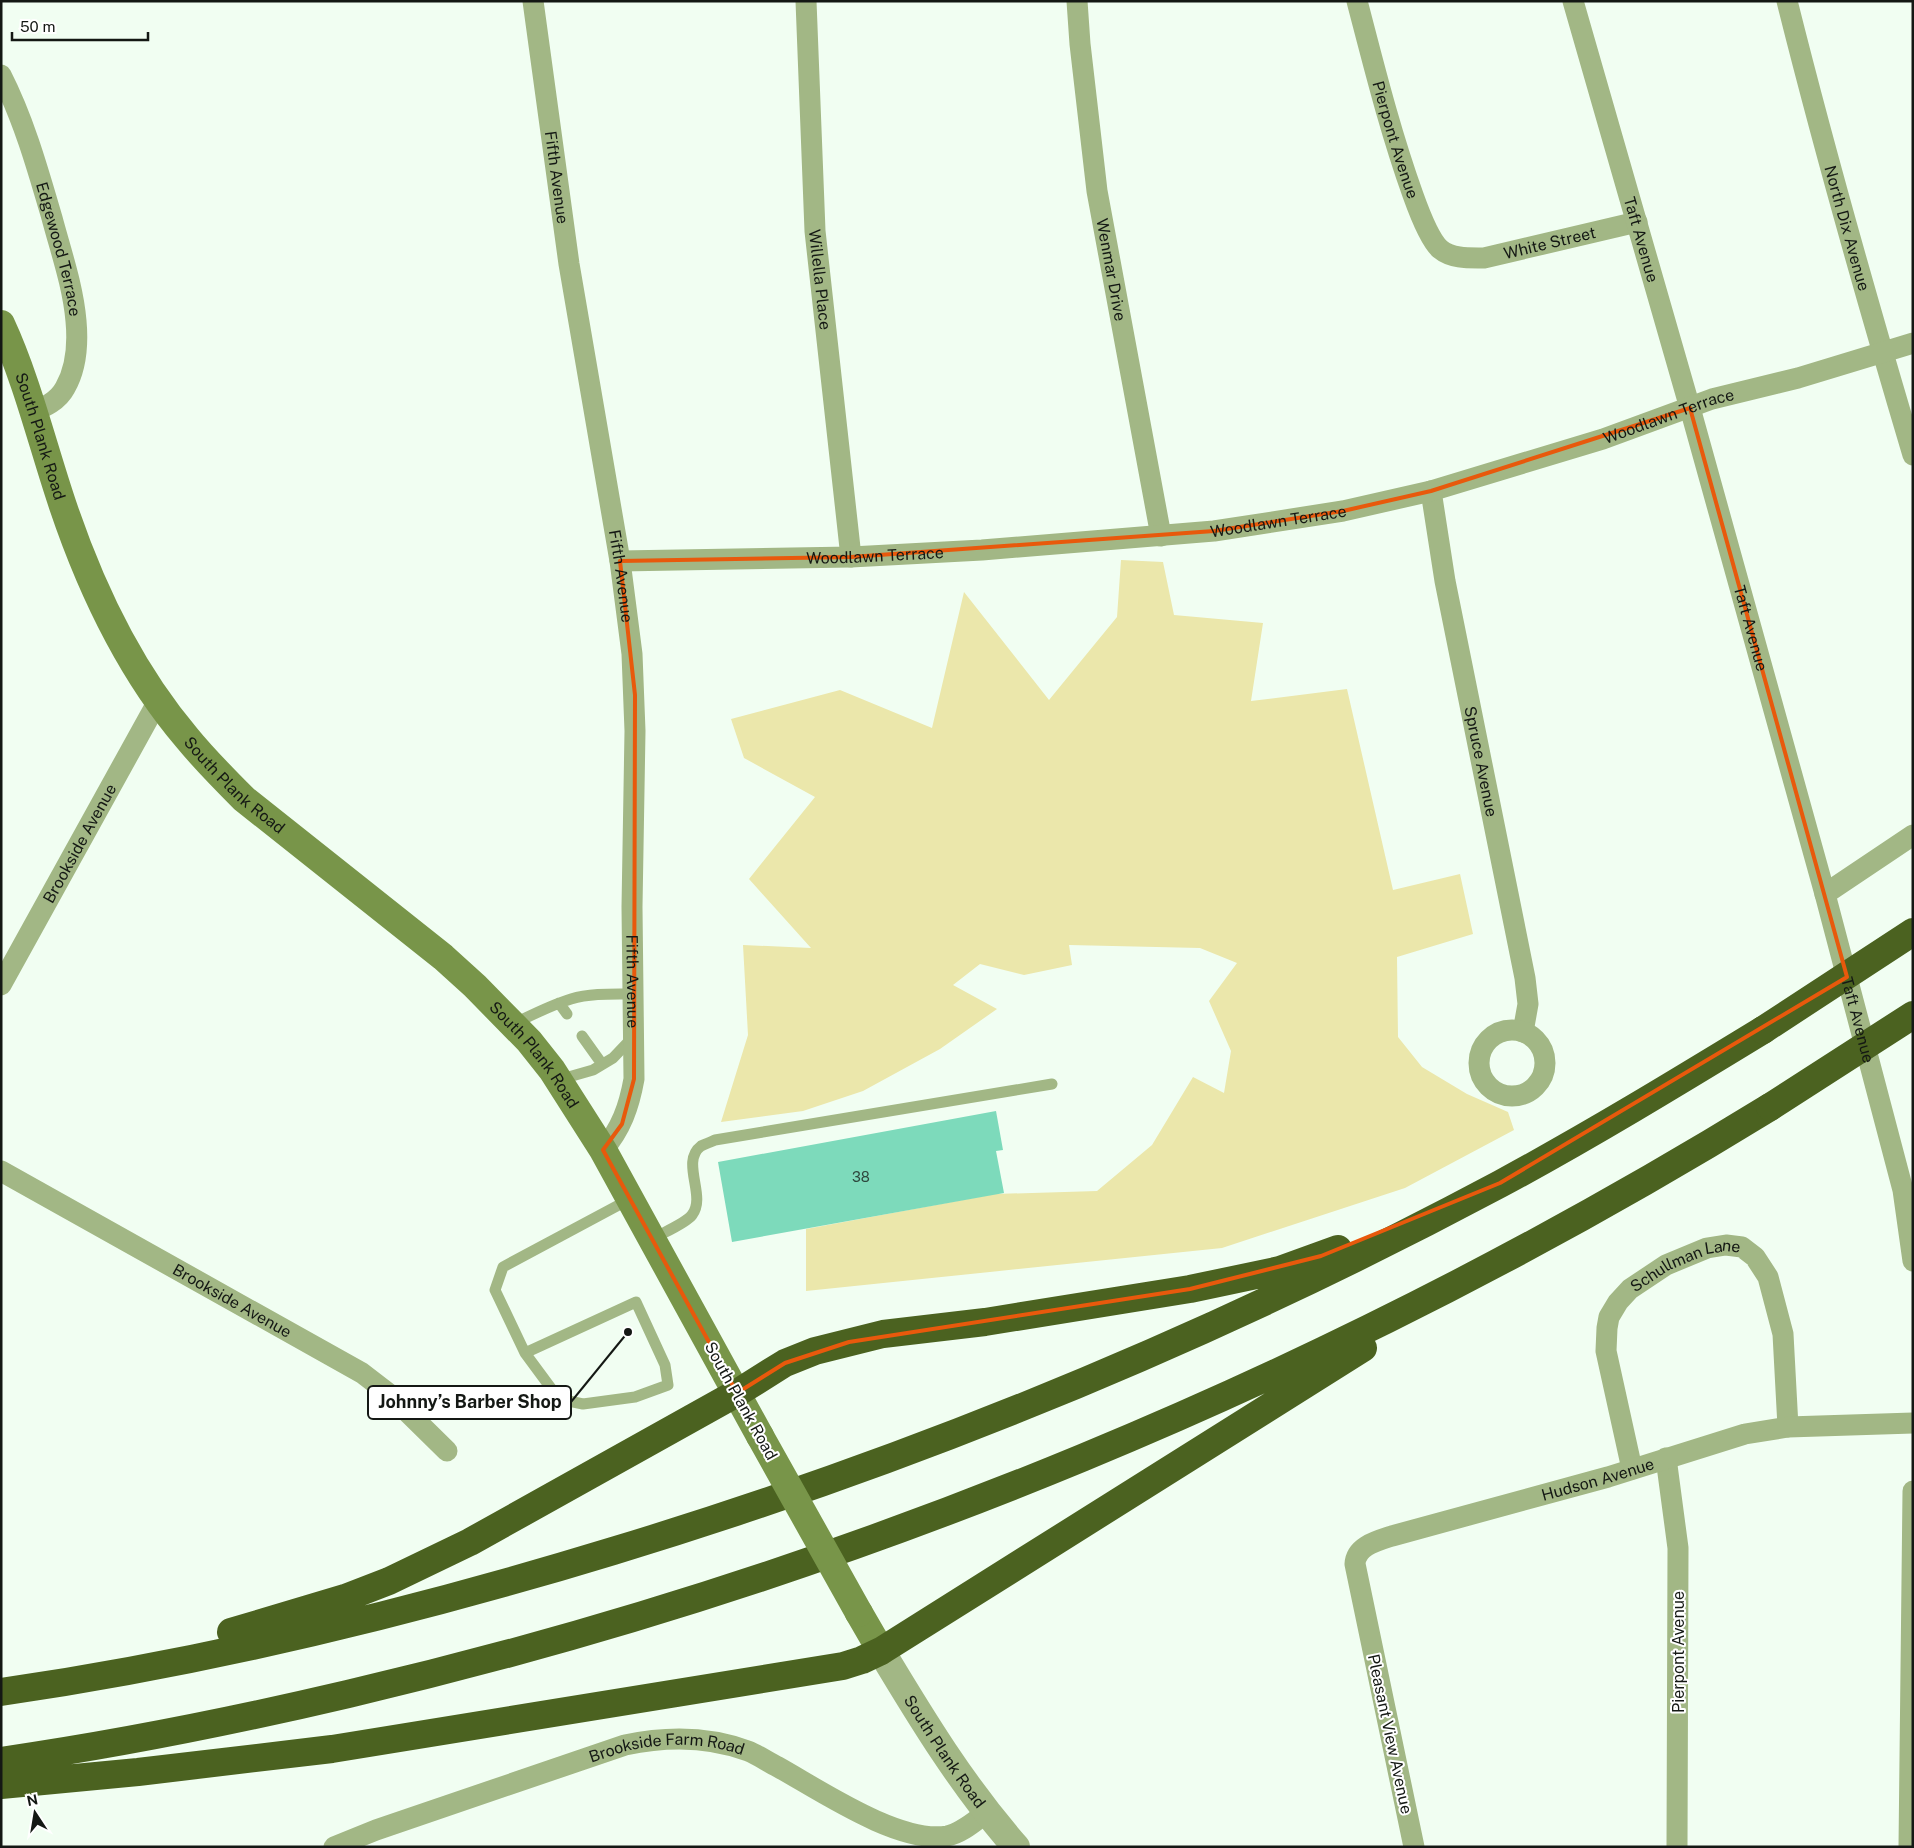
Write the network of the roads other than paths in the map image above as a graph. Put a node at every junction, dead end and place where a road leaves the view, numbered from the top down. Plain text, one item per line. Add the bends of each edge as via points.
1 (533, 1) edge
2 (806, 1) edge
3 (1077, 1) edge
4 (1357, 1) edge
5 (1573, 1) edge
6 (1786, 1) edge
7 (1, 75) edge
8 (1637, 222) junction
9 (1463, 258) joint
10 (1, 324) edge
11 (1913, 342) edge
12 (1882, 352) junction
13 (1690, 408) junction
14 (32, 412) junction
15 (1913, 455) edge
16 (1432, 490) junction
17 (1161, 536) junction
18 (851, 557) junction
19 (620, 561) junction
20 (158, 700) junction
21 (1913, 835) edge
22 (1825, 894) junction
23 (1913, 932) edge
24 (1, 985) edge
25 (633, 994) junction
26 (559, 1003) junction
27 (567, 1014) dead end
28 (1913, 1015) edge
29 (513, 1024) junction
30 (1523, 1032) dead end
31 (582, 1036) dead end
32 (634, 1036) junction
33 (602, 1064) junction
34 (558, 1080) junction
35 (1052, 1084) dead end
36 (603, 1150) junction
37 (1, 1171) edge
38 (1500, 1183) junction
39 (630, 1199) junction
40 (652, 1239) junction
41 (1531, 1245) junction
42 (1913, 1261) edge
43 (525, 1353) junction
44 (737, 1393) junction
45 (1913, 1424) edge
46 (1788, 1427) junction
47 (447, 1451) dead end
48 (1666, 1458) junction
49 (1632, 1469) junction
50 (1913, 1491) edge
51 (1366, 1620) joint
52 (881, 1651) junction
53 (13, 1690) edge
54 (1, 1762) edge
55 (1, 1785) edge
56 (986, 1813) junction
57 (334, 1847) edge
58 (1016, 1847) edge
59 (1414, 1847) edge
60 (1677, 1847) edge
61 (1908, 1847) edge

1 - 19 street, Fifth Avenue via 569,264
2 - 18 street, Willella Place via 815,231
3 - 17 street, Wenmar Drive via 1097,192
4 - 9 street, Pierpont Avenue via 1399,156 1422,219 1439,248
5 - 8 street, Taft Avenue
6 - 12 street, North Dix Avenue
7 - 14 street, Edgewood Terrace via 36,163 66,268 76,323 76,349 65,389 45,407
8 - 9 street, White Street via 1484,258
8 - 13 street, Taft Avenue
10 - 14 main road, South Plank Road
11 - 12 street, Woodlawn Terrace
12 - 13 street, Woodlawn Terrace
12 - 15 street, North Dix Avenue
13 - 16 street, Woodlawn Terrace via 1603,439
13 - 22 street, Taft Avenue
14 - 20 main road, South Plank Road via 95,590 114,630
16 - 17 street, Woodlawn Terrace via 1343,511
16 - 30 street, Spruce Avenue via 1445,581 1525,978 1528,1004
17 - 18 street, Woodlawn Terrace
18 - 19 street, Woodlawn Terrace
19 - 25 street, Fifth Avenue via 635,695
20 - 24 street, Brookside Avenue
20 - 29 main road, South Plank Road via 186,737 244,799 443,958
21 - 22 street
22 - 42 street, Taft Avenue via 1903,1190
23 - 38 highway, bridge via 1763,1030
25 - 26 lane via 572,998
25 - 32 street, Fifth Avenue
26 - 27 lane
26 - 29 lane
28 - 41 highway, bridge via 1707,1146
29 - 34 main road, South Plank Road
31 - 33 lane
32 - 33 lane via 614,1058
32 - 36 street, Fifth Avenue via 634,1079 630,1102 622,1124
33 - 34 lane via 593,1070
34 - 36 main road, South Plank Road
35 - 40 lane via 715,1140 694,1154 697,1206 691,1217
36 - 39 main road, South Plank Road
37 - 47 street, Brookside Avenue via 362,1373 388,1393
38 - 44 highway via 1280,1270 1190,1289 985,1322 883,1334 785,1363
38 - 53 highway via 1324,1273 1157,1350 966,1429 780,1498 597,1556 409,1609 207,1655
39 - 40 main road, South Plank Road
39 - 43 lane via 503,1267 495,1290
40 - 44 main road, South Plank Road
41 - 52 highway
41 - 54 highway via 1362,1332 1177,1417 996,1493 805,1563 615,1624 425,1676 226,1721
43 - 43 lane via 636,1302 665,1365 668,1385 635,1397 583,1404 559,1399
44 - 52 main road, South Plank Road, bridge
44 - 53 highway via 470,1542 389,1581 296,1614
45 - 46 street, Hudson Avenue
46 - 48 street, Hudson Avenue via 1744,1434
46 - 49 street, Schullman Lane via 1783,1334 1768,1277 1755,1257 1742,1247 1707,1248 1666,1266 1630,1289 1609,1317 1606,1351
48 - 49 street, Hudson Avenue
48 - 60 street, Pierpont Avenue via 1678,1548
49 - 51 street, Hudson Avenue via 1370,1544 1355,1557 1354,1564
50 - 61 street
51 - 59 street, Pleasant View Avenue
52 - 55 highway via 843,1666 419,1736 234,1761
52 - 56 street, South Plank Road via 942,1752
56 - 57 street, Brookside Farm Road via 949,1836 926,1837 898,1830 847,1806 749,1752 707,1740 658,1739 625,1745
56 - 58 street, South Plank Road

